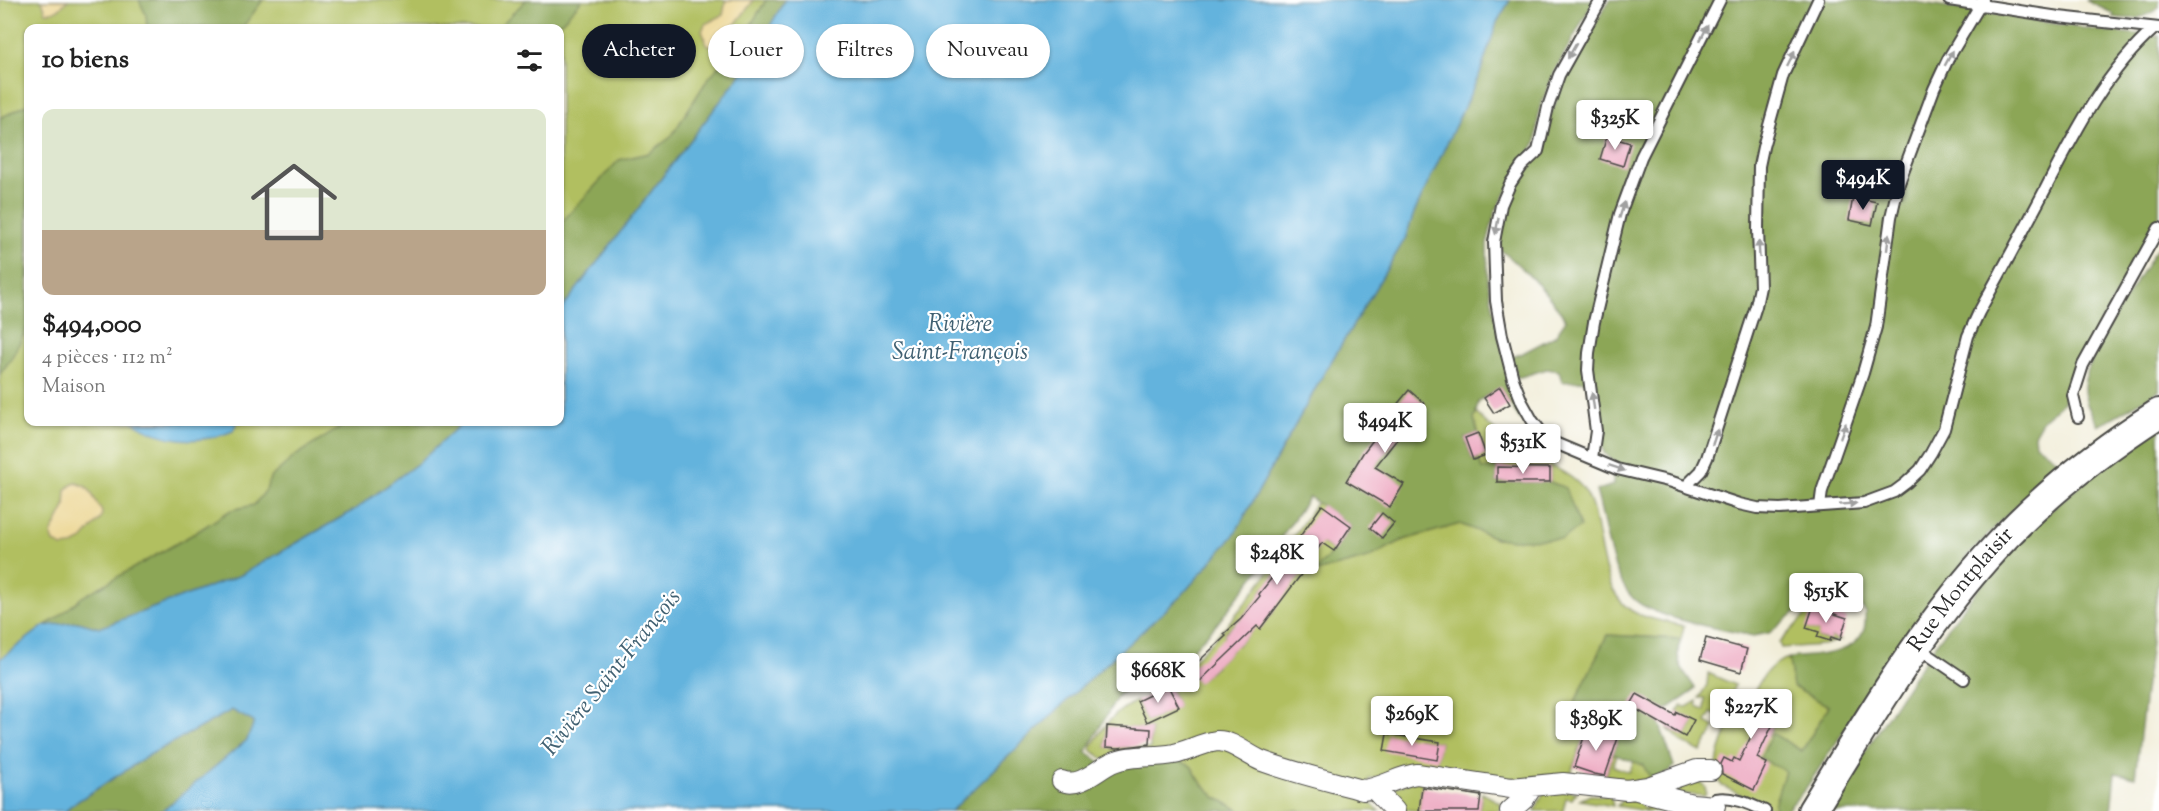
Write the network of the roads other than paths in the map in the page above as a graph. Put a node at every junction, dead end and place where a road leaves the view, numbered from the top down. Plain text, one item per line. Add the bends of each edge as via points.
1 (1601, 0) edge
2 (1720, 0) edge
3 (1818, 0) edge
4 (1949, 0) edge
5 (1982, 2) edge
6 (2157, 28) edge
7 (2158, 231) edge
8 (2159, 413) edge
9 (2078, 417) dead end
10 (1592, 458) junction
11 (1686, 486) junction
12 (1820, 506) junction
13 (1917, 647) junction
14 (1964, 679) dead end
15 (1711, 770) dead end
16 (1062, 781) dead end
17 (1532, 787) junction
18 (1374, 789) junction
19 (1634, 790) junction
20 (1715, 802) joint
21 (1395, 811) edge
22 (1510, 811) edge
23 (1766, 811) edge
24 (1812, 811) edge

1 -> 10 lane via 1559,75 1538,151 1522,166 1501,205 1493,272 1500,324 1522,402 1542,433 1555,443
10 -> 2 lane via 1596,431 1589,353 1620,214 1641,157
11 -> 3 lane via 1707,458 1756,306 1760,286 1758,229 1763,147 1783,75
4 - 5 lane
5 - 6 lane via 2059,17
12 -> 5 lane via 1876,327 1899,183 1934,88
12 -> 6 lane via 1877,499 1894,492 1920,470 1944,429 1968,336 1979,312 2077,129 2121,65
7 - 9 lane via 2083,365 2073,396
8 - 13 street, Rue Montplaisir via 2080,469 2022,520 1966,581
10 -> 11 lane via 1617,469
11 - 12 lane via 1757,507
13 - 14 lane
13 - 24 street, Rue Montplaisir
15 - 19 street via 1688,772
16 - 18 street via 1080,782 1125,758 1178,753 1221,741 1262,761 1353,787
17 - 18 street via 1490,786 1417,774
17 - 19 street via 1563,783
17 - 22 street
18 - 21 street
19 - 20 street via 1692,804
20 - 23 lane via 1730,799

